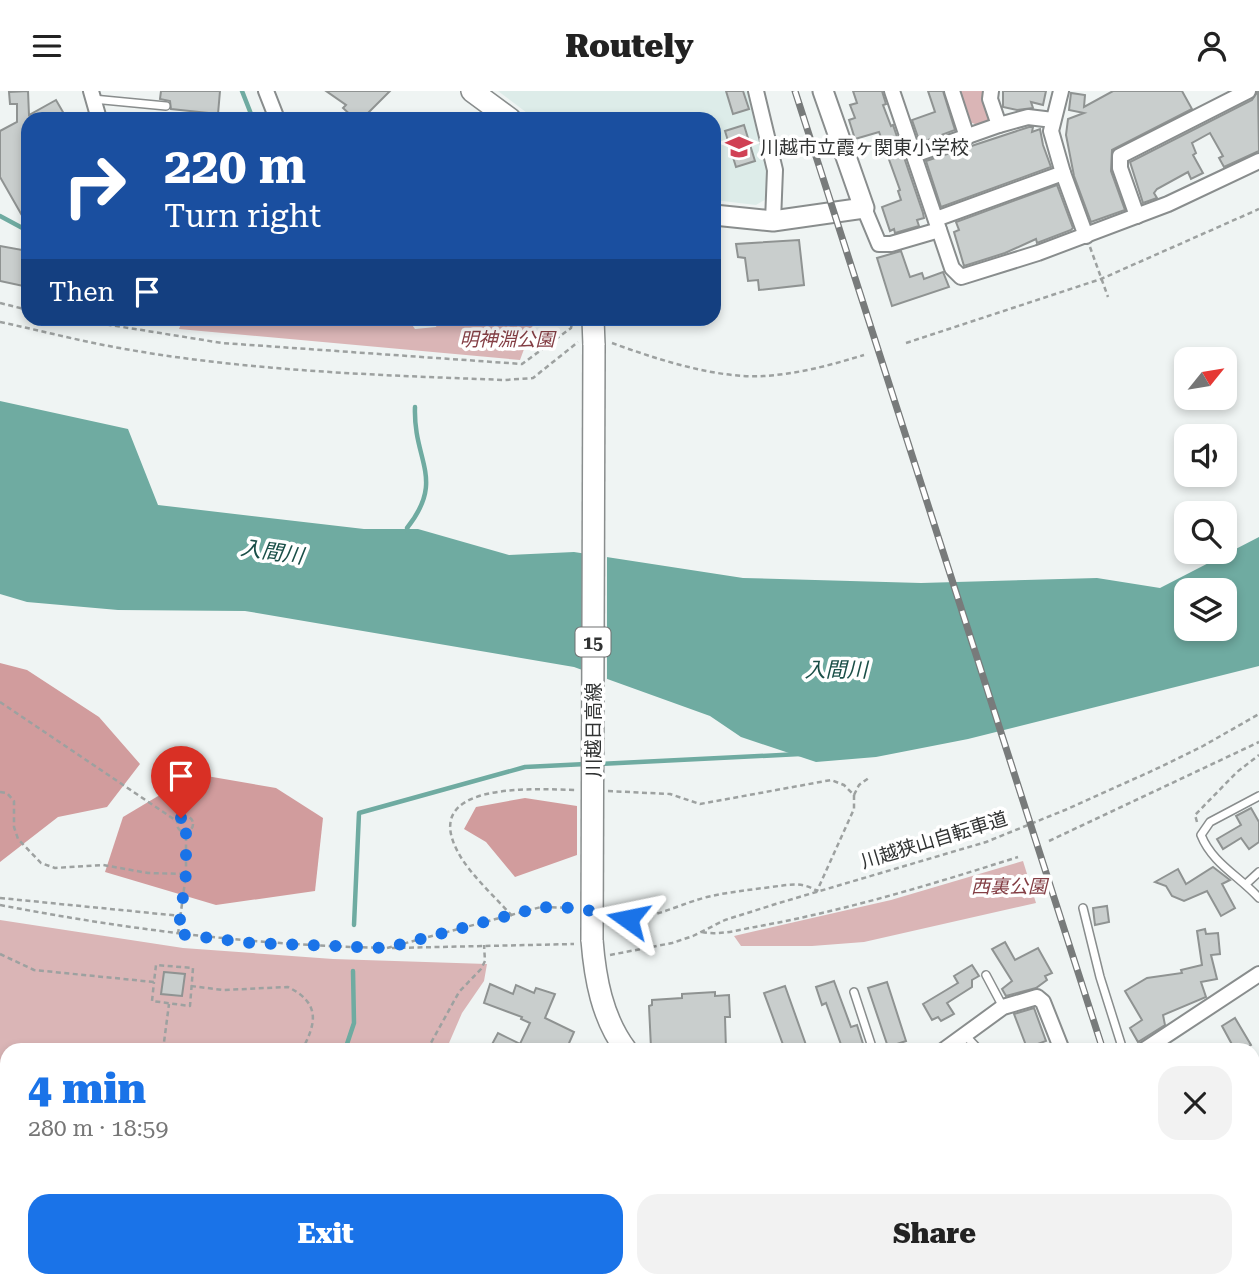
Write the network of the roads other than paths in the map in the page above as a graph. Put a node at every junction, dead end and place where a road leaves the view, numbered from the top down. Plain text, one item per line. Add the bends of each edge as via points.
1 (266, 91) edge
2 (472, 91) edge
3 (757, 91) edge
4 (823, 91) edge
5 (892, 91) edge
6 (952, 91) edge
7 (991, 91) edge
8 (1060, 91) edge
9 (1248, 91) edge
10 (92, 95) edge
11 (166, 106) dead end
12 (97, 112) edge
13 (274, 112) edge
14 (500, 112) edge
15 (1053, 120) junction
16 (999, 125) junction
17 (967, 137) junction
18 (914, 155) junction
19 (1259, 161) edge
20 (1063, 173) junction
21 (864, 208) junction
22 (721, 216) edge
23 (1137, 216) junction
24 (772, 221) junction
25 (937, 224) junction
26 (1088, 241) junction
27 (593, 326) edge
28 (1259, 796) edge
29 (1259, 871) edge
30 (1246, 884) junction
31 (1259, 898) edge
32 (1083, 908) dead end
33 (1259, 974) edge
34 (986, 975) dead end
35 (854, 992) dead end
36 (1003, 1007) junction
37 (964, 1034) junction
38 (622, 1043) edge
39 (871, 1043) edge
40 (953, 1043) edge
41 (972, 1043) edge
42 (1059, 1043) edge
43 (1121, 1043) edge
44 (1155, 1043) edge

1 - 13 street
2 - 14 main road
3 - 24 street via 775,170
4 - 21 street
5 - 18 street
6 - 17 street
7 - 16 street
8 - 15 street
9 - 23 street via 1120,156
10 - 11 lane
10 - 12 street
15 - 16 street via 1028,117
15 - 20 street via 1052,141
16 - 17 street
17 - 18 street
18 - 25 street
19 - 23 street
20 - 25 street
20 - 26 street
21 - 24 street
21 - 25 street via 879,244 891,244
22 - 24 street
23 - 26 street
25 - 26 street via 953,268 961,277
27 - 38 main road, 川越日高線 / 15, bridge via 593,946 597,986
28 - 30 lane via 1210,822 1201,835 1208,851
29 - 30 lane
30 - 31 lane
32 - 43 lane
33 - 44 street
34 - 36 lane
35 - 39 lane
36 - 37 street
36 - 42 street via 1037,997
37 - 40 street
37 - 41 lane

